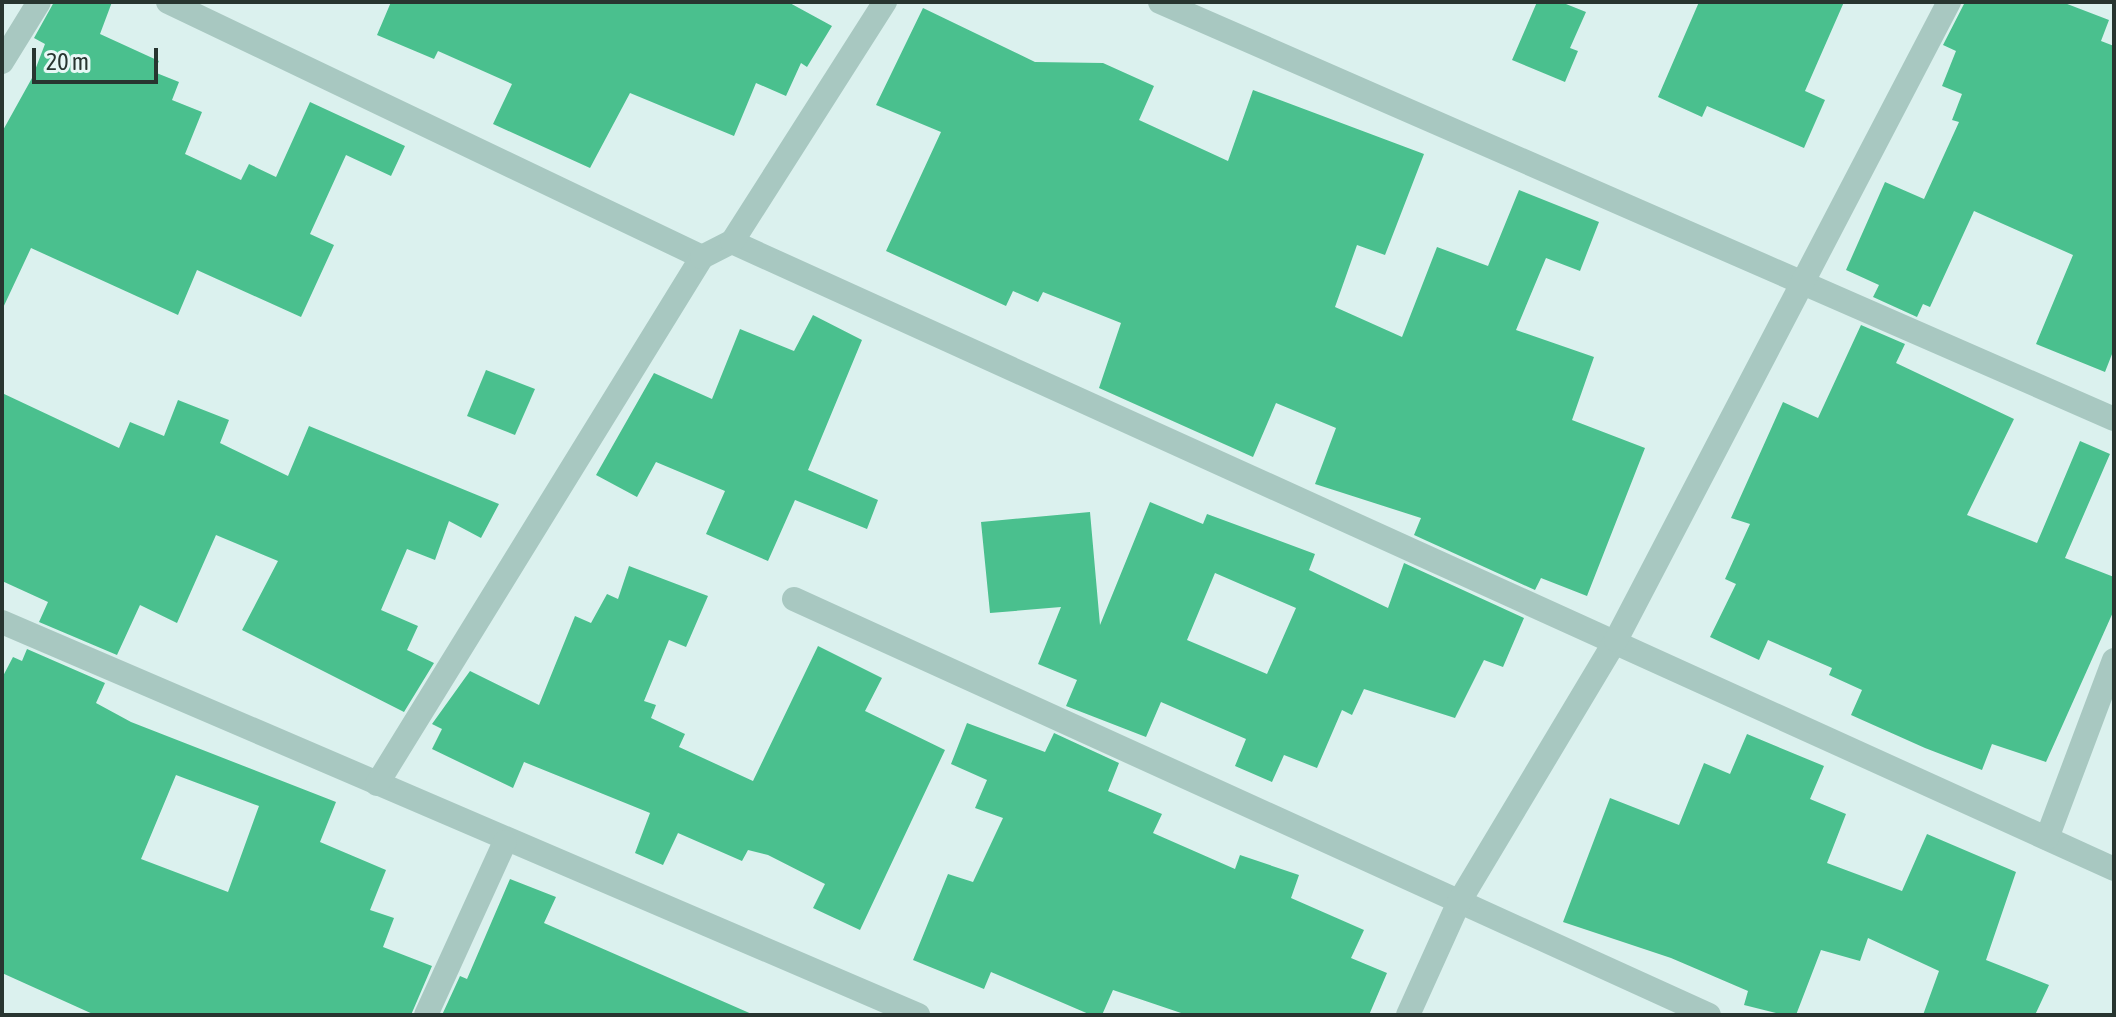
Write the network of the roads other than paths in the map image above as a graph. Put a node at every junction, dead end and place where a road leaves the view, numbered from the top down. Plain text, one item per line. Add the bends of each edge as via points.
1 (39, 2) edge
2 (168, 2) edge
3 (885, 2) edge
4 (1160, 2) edge
5 (1949, 2) edge
6 (2, 62) edge
7 (732, 242) junction
8 (702, 257) junction
9 (1798, 280) junction
10 (2114, 419) edge
11 (794, 599) dead end
12 (2, 622) edge
13 (1616, 640) junction
14 (2114, 660) edge
15 (377, 784) junction
16 (2047, 838) junction
17 (505, 842) junction
18 (2114, 869) edge
19 (1459, 902) junction
20 (426, 1015) edge
21 (918, 1015) edge
22 (1408, 1015) edge
23 (1709, 1015) edge

1 - 6 street
2 - 8 street
3 - 7 street
4 - 9 street
5 - 9 street
7 - 8 street
7 - 13 street
8 - 15 street
9 - 10 street
9 - 13 street
11 - 19 street
12 - 15 street
13 - 16 street
13 - 19 street
14 - 16 street
15 - 17 street
16 - 18 street
17 - 20 street
17 - 21 street
19 - 22 street
19 - 23 street

